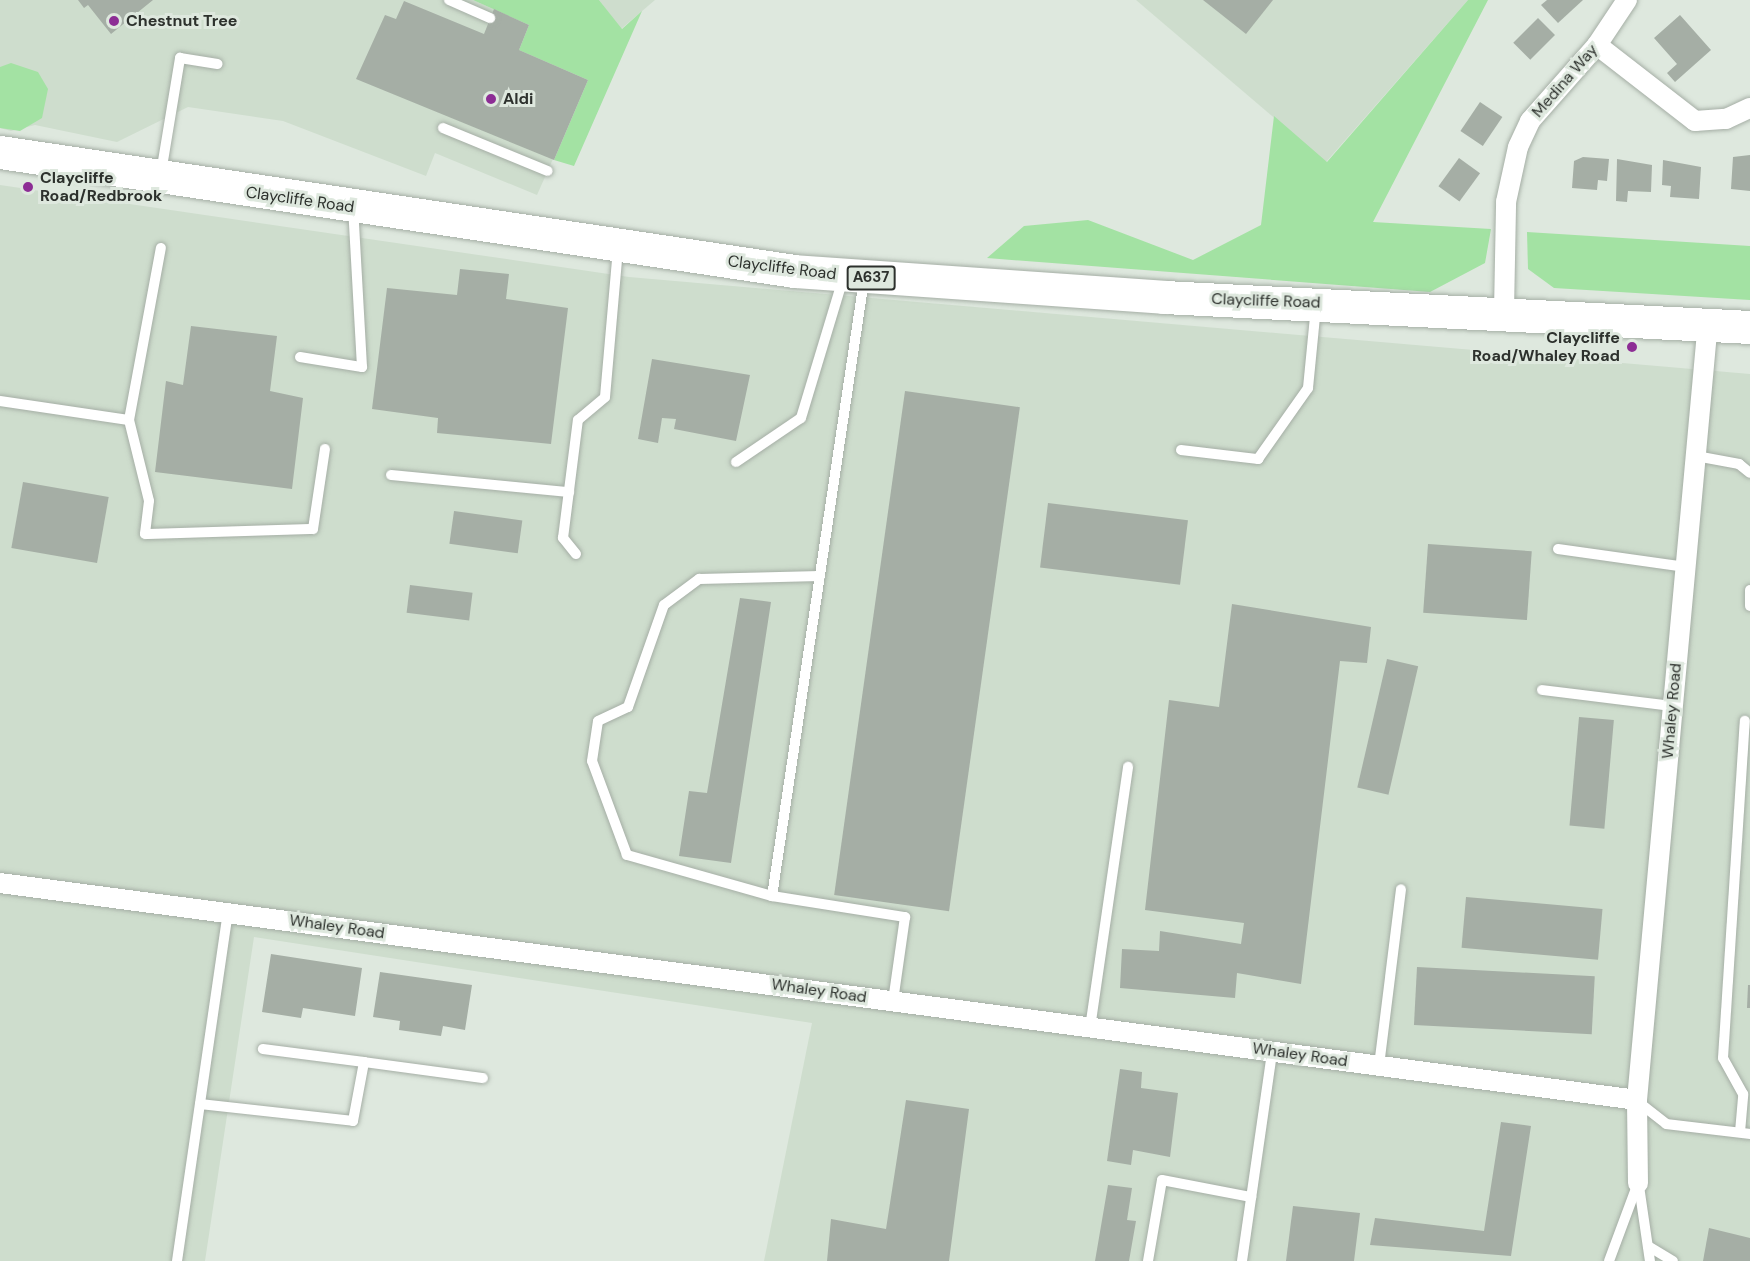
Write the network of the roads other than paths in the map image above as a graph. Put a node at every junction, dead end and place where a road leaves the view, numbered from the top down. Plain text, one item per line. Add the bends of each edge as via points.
1 (449, 0) edge
2 (1627, 0) edge
3 (490, 18) dead end
4 (1598, 45) junction
5 (218, 64) dead end
6 (1750, 108) edge
7 (443, 128) dead end
8 (0, 152) edge
9 (548, 171) dead end
10 (160, 179) junction
11 (353, 208) junction
12 (618, 247) junction
13 (161, 248) dead end
14 (854, 276) junction
15 (1316, 303) junction
16 (1504, 311) junction
17 (1708, 321) junction
18 (1750, 327) edge
19 (300, 357) dead end
20 (0, 401) edge
21 (129, 420) junction
22 (325, 449) dead end
23 (1181, 450) dead end
24 (1696, 456) junction
25 (736, 462) dead end
26 (1750, 473) edge
27 (391, 475) dead end
28 (569, 492) junction
29 (1558, 549) dead end
30 (576, 554) dead end
31 (1686, 567) junction
32 (820, 576) junction
33 (1750, 590) edge
34 (1750, 606) edge
35 (1542, 690) dead end
36 (1673, 706) junction
37 (1745, 721) dead end
38 (1128, 767) dead end
39 (0, 882) edge
40 (1401, 889) dead end
41 (772, 896) junction
42 (228, 913) junction
43 (893, 1001) junction
44 (1090, 1028) junction
45 (263, 1048) dead end
46 (1272, 1052) junction
47 (364, 1062) junction
48 (1379, 1066) junction
49 (483, 1078) dead end
50 (1637, 1100) junction
51 (200, 1104) junction
52 (1745, 1133) edge
53 (1638, 1183) junction
54 (1251, 1197) junction
55 (1648, 1246) junction
56 (177, 1261) edge
57 (1148, 1261) edge
58 (1242, 1261) edge
59 (1609, 1261) edge
60 (1650, 1261) edge
61 (1673, 1261) edge

1 - 3 lane
2 - 4 street, Medina Way
4 - 6 street via 1695,121 1726,119
4 - 16 street, Medina Way via 1530,121 1518,147 1506,202
5 - 10 lane via 180,58
7 - 9 lane
8 - 10 highway, Claycliffe Road / A637
10 - 11 highway, Claycliffe Road / A637
11 - 12 highway, Claycliffe Road / A637
11 - 19 lane via 362,366
12 - 14 highway, Claycliffe Road / A637
12 - 28 lane via 605,396 578,420
13 - 21 lane
14 - 15 highway, Claycliffe Road / A637
14 - 25 lane via 801,418
14 - 32 lane
15 - 16 highway, Claycliffe Road / A637
15 - 23 lane via 1308,388 1258,459
16 - 17 highway, Claycliffe Road / A637
17 - 18 highway, Claycliffe Road / A637
17 - 24 street, Whaley Road
20 - 21 lane
21 - 22 lane via 149,501 146,534 313,530
24 - 26 lane via 1739,464
24 - 31 street, Whaley Road
27 - 28 lane
28 - 30 lane via 563,538
29 - 31 lane
31 - 36 street, Whaley Road
32 - 41 lane
32 - 41 lane via 699,579 664,605 628,707 598,720 592,761 627,855
33 - 34 lane
35 - 36 lane
36 - 50 street, Whaley Road
37 - 52 lane via 1722,1058 1743,1094
38 - 44 lane
39 - 42 street, Whaley Road
40 - 48 lane
41 - 43 lane via 905,917
42 - 43 street, Whaley Road
42 - 51 lane
43 - 44 street, Whaley Road
44 - 46 street, Whaley Road
45 - 47 lane
46 - 48 street, Whaley Road
46 - 54 lane
47 - 49 lane
47 - 51 lane via 353,1121
48 - 50 street, Whaley Road
50 - 52 lane via 1666,1124
50 - 53 street, Whaley Road
51 - 56 lane
53 - 55 lane
53 - 59 lane
54 - 57 lane via 1162,1180
54 - 58 lane
55 - 60 lane
55 - 61 lane

